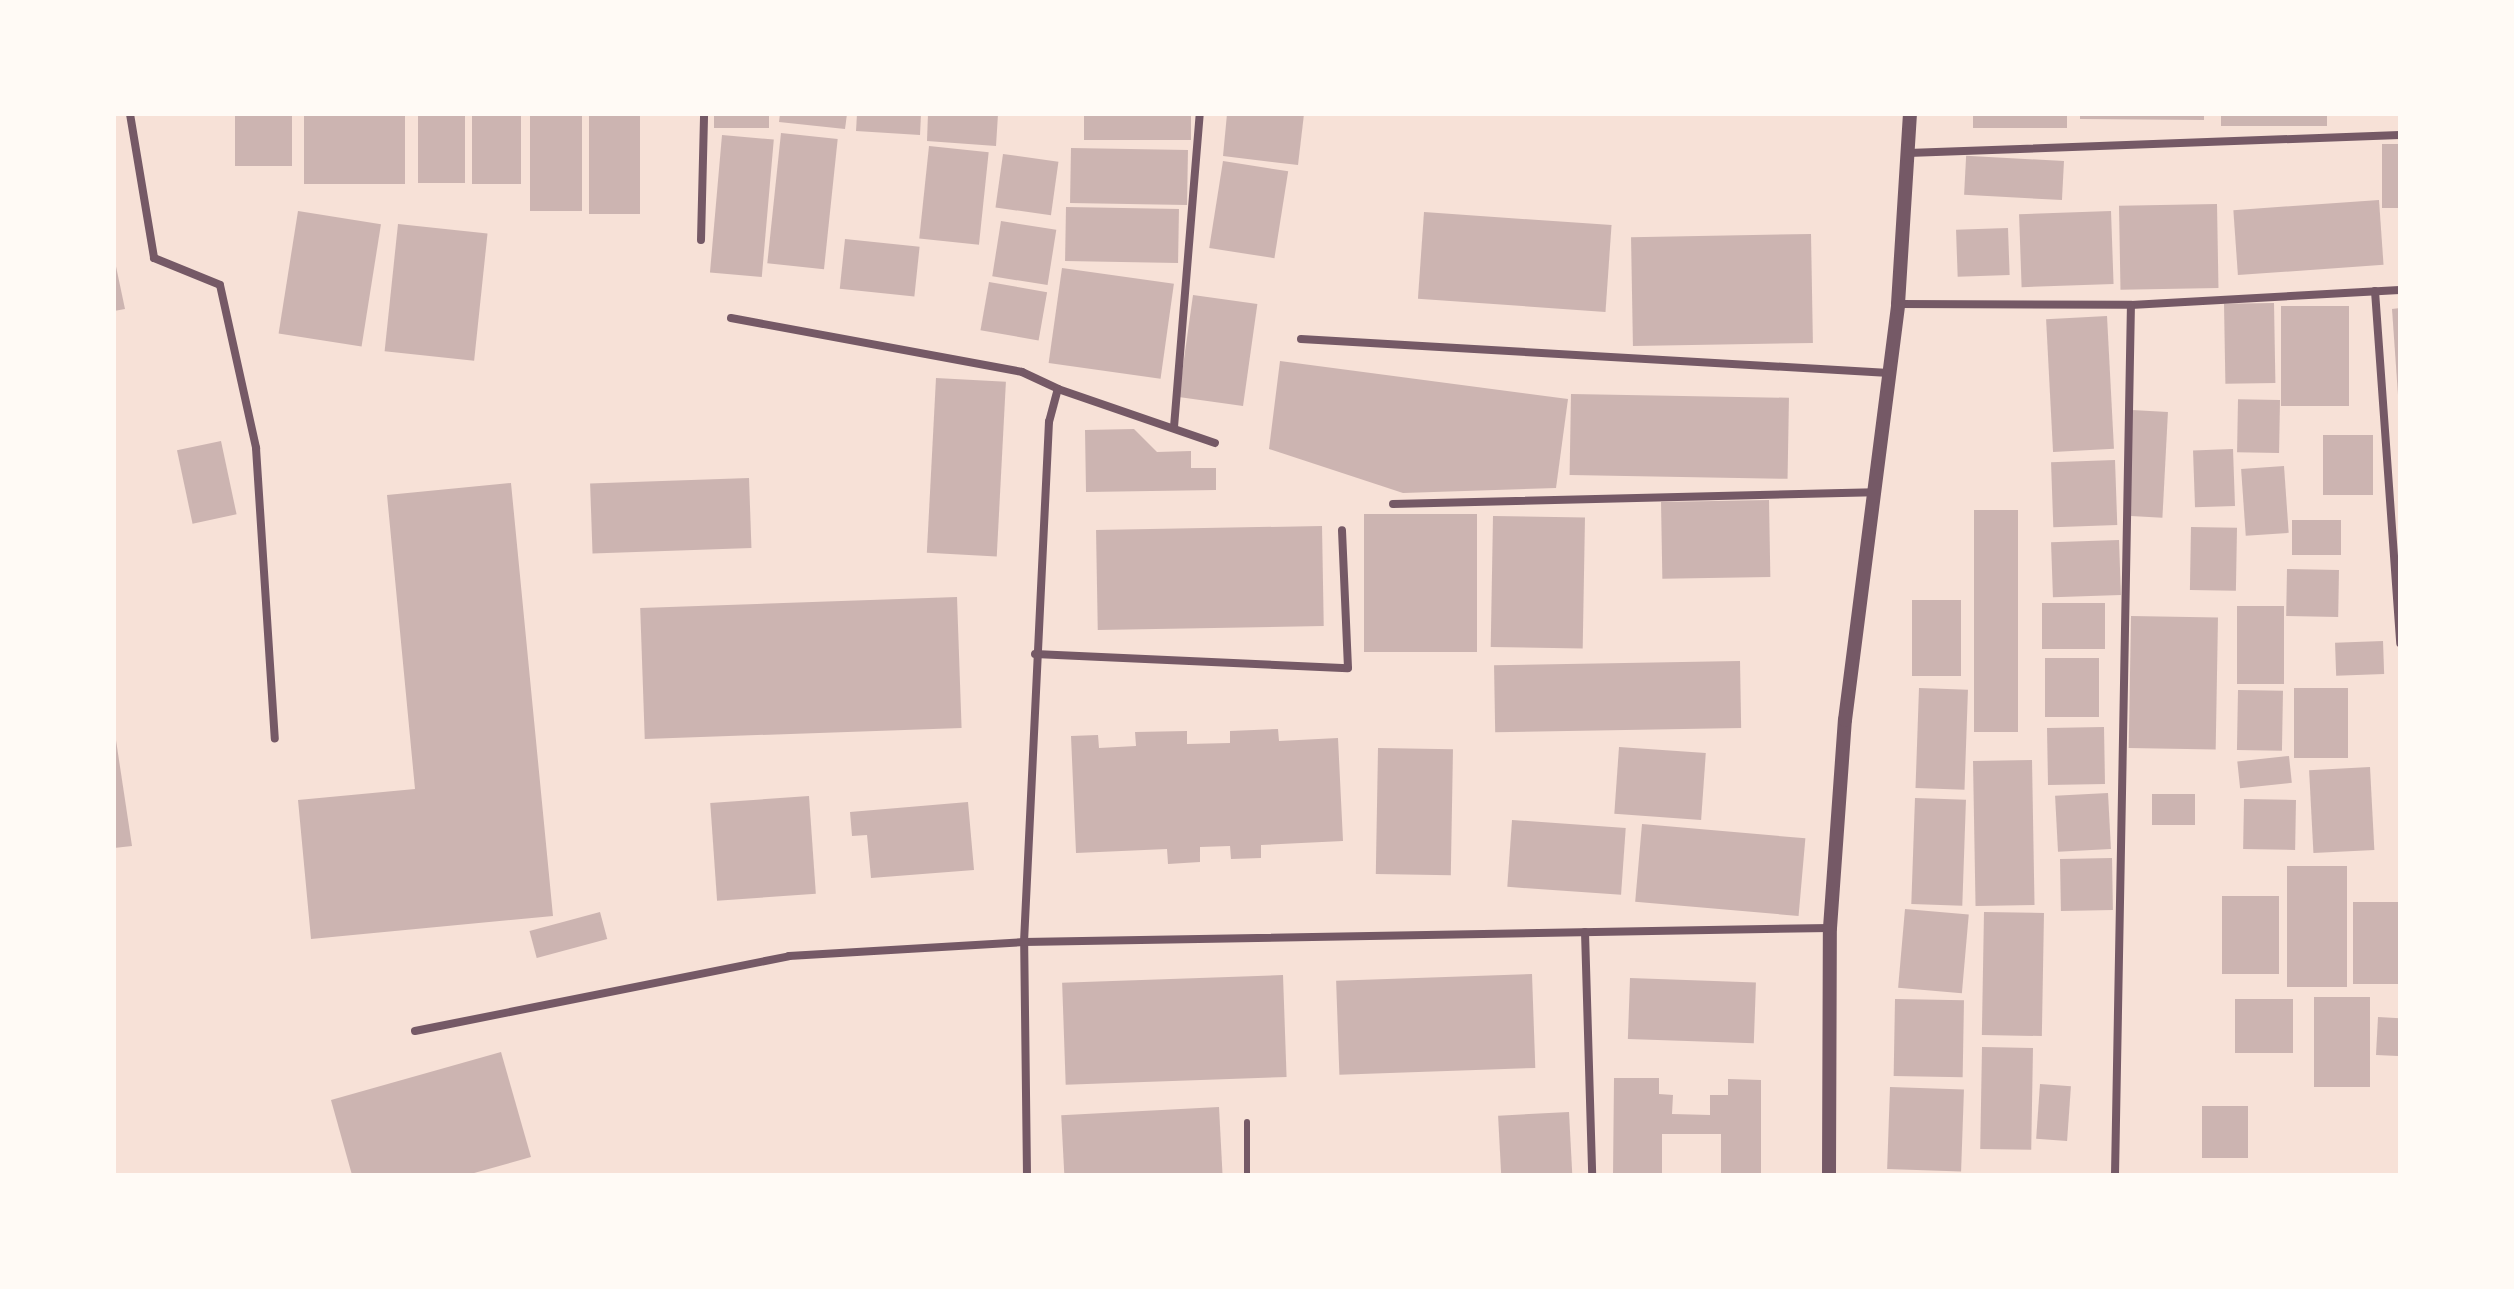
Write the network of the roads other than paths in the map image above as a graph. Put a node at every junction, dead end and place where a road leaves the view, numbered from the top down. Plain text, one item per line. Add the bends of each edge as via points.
1 (130, 114) edge
2 (704, 114) edge
3 (1200, 114) edge
4 (1910, 114) edge
5 (2400, 135) edge
6 (1908, 153) junction
7 (701, 240) dead end
8 (2400, 290) edge
9 (2375, 291) junction
10 (1898, 304) junction
11 (2131, 305) junction
12 (731, 318) dead end
13 (1301, 339) dead end
14 (1889, 373) junction
15 (1058, 389) junction
16 (1174, 427) junction
17 (1215, 443) dead end
18 (1875, 492) junction
19 (1393, 504) dead end
20 (1342, 530) dead end
21 (2400, 643) edge
22 (1035, 654) junction
23 (275, 738) dead end
24 (1830, 928) junction
25 (1585, 932) junction
26 (1024, 942) junction
27 (415, 1031) dead end
28 (1247, 1122) dead end
29 (1027, 1175) edge
30 (1247, 1175) edge
31 (1592, 1175) edge
32 (1829, 1175) edge
33 (2115, 1175) edge

1 - 23 street via 154,258 220,285 256,448
2 - 7 street
3 - 16 street
4 - 6 street
5 - 6 street
6 - 10 street
8 - 9 street
9 - 11 street
9 - 21 street
10 - 11 street
10 - 14 street
11 - 33 street
12 - 15 street via 1022,372
13 - 14 street
14 - 18 street
15 - 16 street
15 - 22 street via 1049,422
16 - 17 street
18 - 19 street
18 - 24 street via 1845,720
20 - 22 street via 1348,668
22 - 26 street
24 - 25 street
24 - 32 street
25 - 26 street
25 - 31 street
26 - 27 street via 789,956
26 - 29 street
28 - 30 lane

